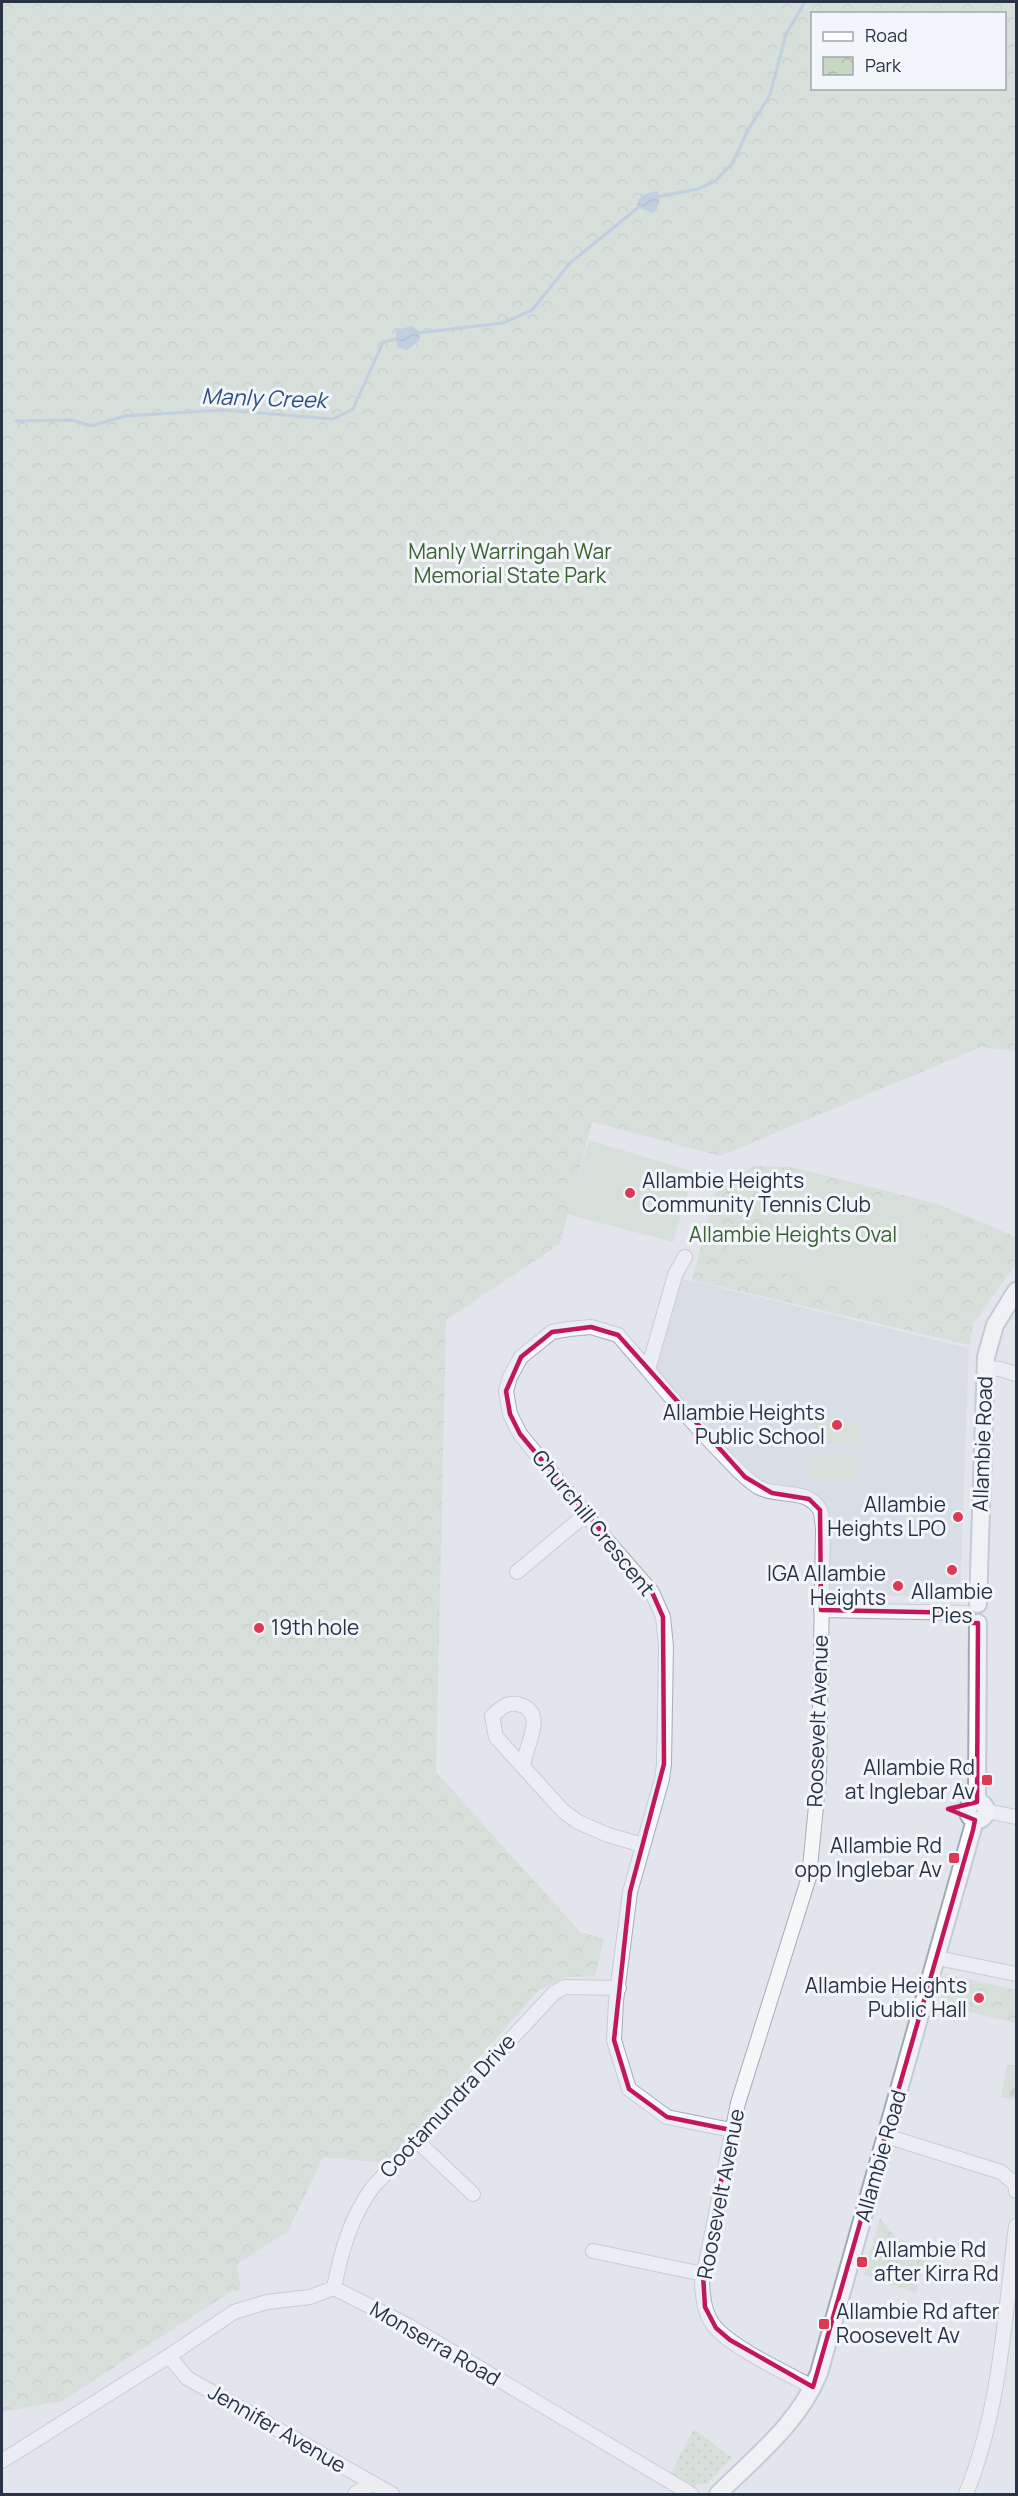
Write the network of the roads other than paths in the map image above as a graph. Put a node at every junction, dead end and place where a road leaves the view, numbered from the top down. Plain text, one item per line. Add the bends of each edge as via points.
1 (684, 1257) dead end
2 (1017, 1291) edge
3 (985, 1368) junction
4 (648, 1370) junction
5 (1017, 1374) edge
6 (586, 1514) junction
7 (517, 1572) dead end
8 (820, 1610) junction
9 (975, 1613) junction
10 (523, 1767) dead end
11 (979, 1811) junction
12 (1017, 1817) edge
13 (643, 1845) junction
14 (937, 1958) junction
15 (1017, 1974) edge
16 (619, 1988) junction
17 (731, 2130) junction
18 (886, 2136) junction
19 (416, 2140) junction
20 (1016, 2186) edge
21 (473, 2194) dead end
22 (1017, 2226) edge
23 (593, 2252) dead end
24 (703, 2274) junction
25 (334, 2288) junction
26 (169, 2356) junction
27 (813, 2387) junction
28 (2, 2461) edge
29 (372, 2483) junction
30 (680, 2492) edge
31 (355, 2494) edge
32 (392, 2494) edge
33 (718, 2494) edge
34 (966, 2494) edge

1 - 4 street via 675,1275
2 - 3 main road, Allambie Road via 995,1325
3 - 5 street
3 - 9 main road, Allambie Road
4 - 6 street, Churchill Crescent via 618,1335 591,1327 552,1332 521,1357 510,1377 506,1391 510,1414 520,1434
4 - 8 street, Roosevelt Avenue via 745,1477 772,1493 788,1492 809,1499 820,1510
6 - 7 street
6 - 13 street, Churchill Crescent via 652,1592 663,1617 664,1764
8 - 9 street
8 - 17 street, Roosevelt Avenue via 819,1776 809,1876
9 - 11 main road, Allambie Road
10 - 13 street via 578,1822
11 - 12 street
11 - 14 main road, Allambie Road
13 - 16 street, Churchill Crescent via 630,1892
14 - 15 street
14 - 18 main road, Allambie Road
16 - 17 street, Churchill Crescent via 614,2040 629,2089 667,2117
16 - 19 street, Cootamundra Drive via 565,1986 554,1993
17 - 24 street, Roosevelt Avenue
18 - 20 street via 1001,2172
18 - 27 main road, Allambie Road
19 - 21 street
19 - 25 street, Cootamundra Drive via 360,2205 340,2257
22 - 34 street via 996,2389
23 - 24 street
24 - 27 street, Roosevelt Avenue via 705,2307 716,2328
25 - 26 street via 310,2297 267,2302 234,2312
25 - 30 street, Monserra Road via 409,2326
26 - 28 street
26 - 29 street, Jennifer Avenue via 187,2378
27 - 33 main road, Allambie Road via 790,2422
29 - 31 street
29 - 32 street, Jennifer Avenue

